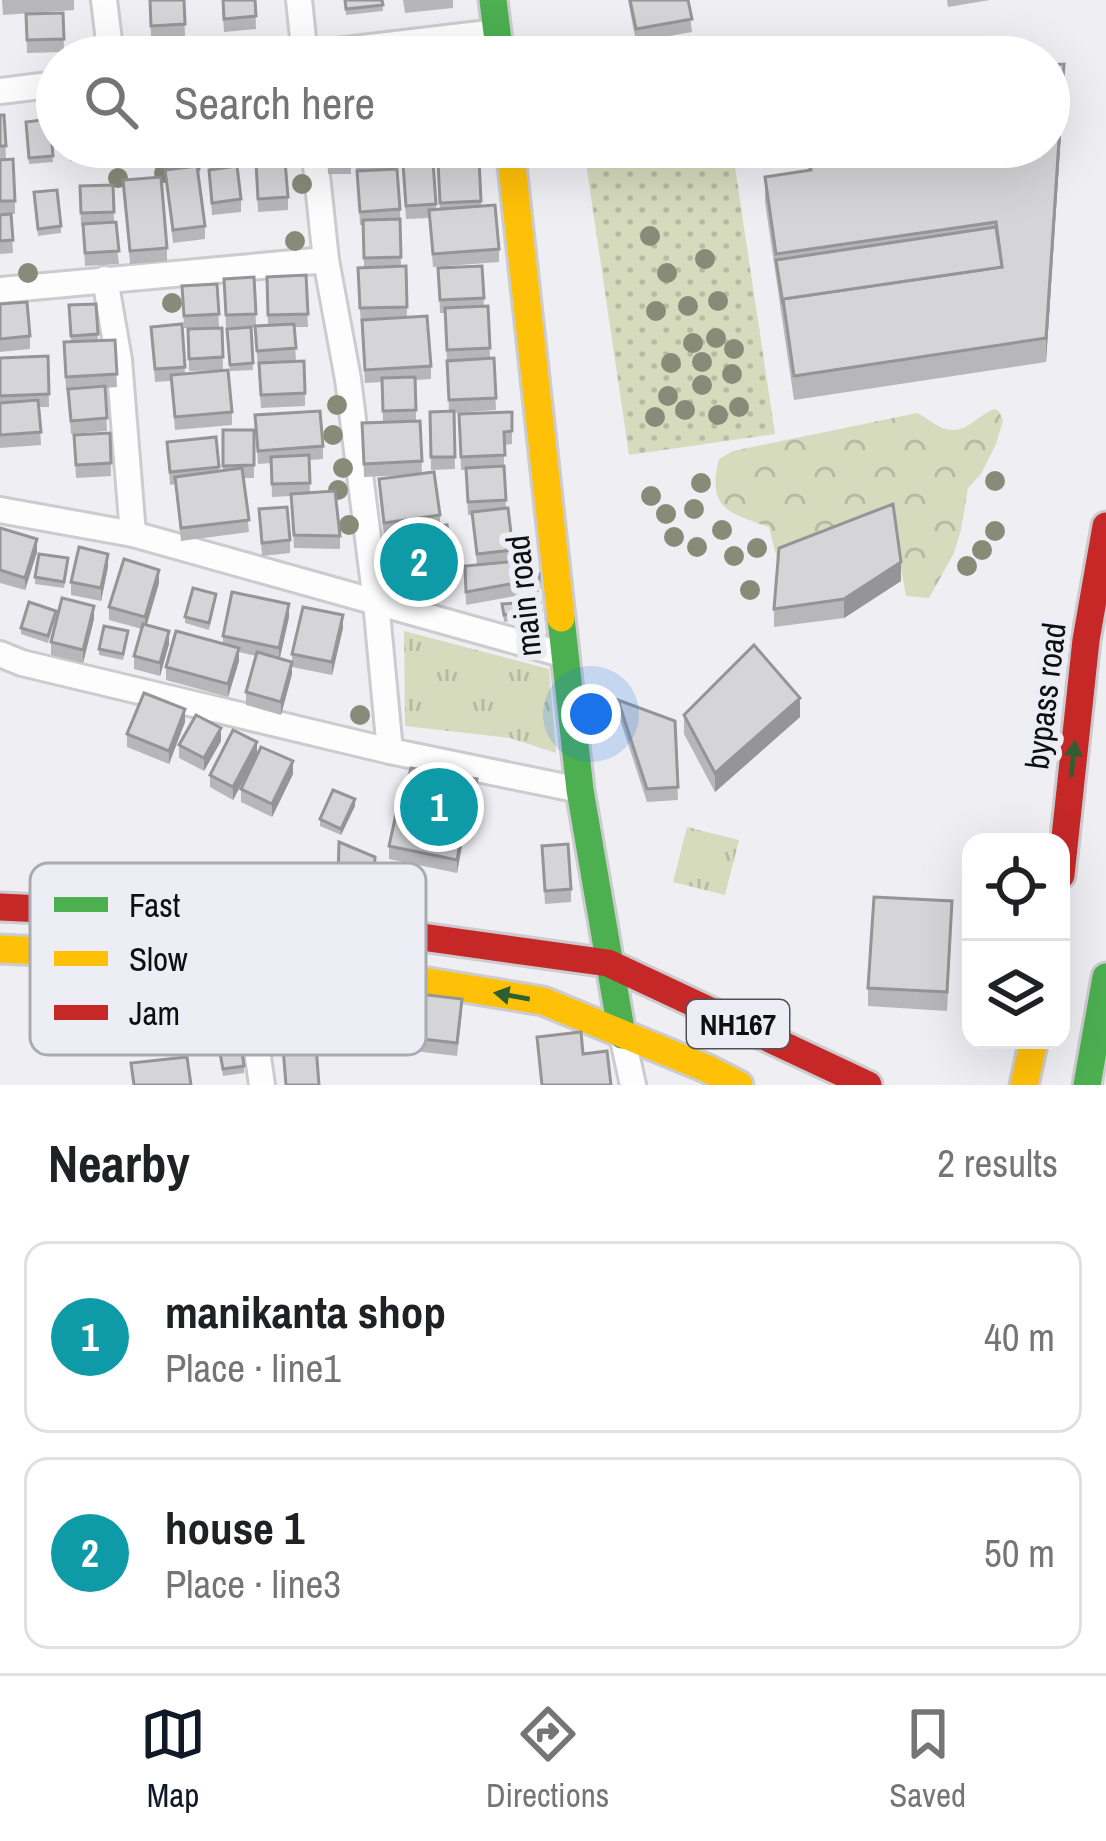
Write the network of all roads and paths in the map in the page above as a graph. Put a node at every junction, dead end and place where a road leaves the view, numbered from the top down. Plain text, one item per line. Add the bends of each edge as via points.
1 (104, 0) edge
2 (299, 0) edge
3 (494, 0) edge
4 (108, 36) edge
5 (299, 36) edge
6 (497, 36) edge
7 (36, 87) edge
8 (0, 91) edge
9 (316, 168) edge
10 (512, 168) edge
11 (326, 260) junction
12 (105, 279) junction
13 (0, 290) edge
14 (0, 510) edge
15 (1106, 526) edge
16 (133, 534) junction
17 (376, 602) junction
18 (0, 654) edge
19 (565, 655) junction
20 (390, 752) junction
21 (580, 790) junction
22 (1065, 833) edge
23 (0, 907) edge
24 (30, 908) edge
25 (426, 938) edge
26 (0, 949) edge
27 (30, 950) edge
28 (608, 963) junction
29 (1106, 977) edge
30 (426, 982) edge
31 (622, 1035) junction
32 (1032, 1049) edge
33 (258, 1055) edge
34 (262, 1085) edge
35 (633, 1085) edge
36 (739, 1085) edge
37 (868, 1085) edge
38 (1024, 1085) edge
39 (1087, 1085) edge

1 - 4 street
2 - 5 street
3 - 6 main road
7 - 8 street
9 - 11 street
10 - 19 main road, main road
11 - 12 street
11 - 17 street
12 - 13 street
12 - 16 street
14 - 16 street
22 -> 15 main road, bypass road
16 - 17 street
17 - 19 street
17 - 20 street
18 - 20 street
19 - 21 main road, main road
20 - 21 street
21 - 28 main road, main road
23 - 24 main road, NH167
25 - 28 main road, NH167
26 - 27 main road, NH167
28 - 31 main road, main road
28 - 37 main road, NH167
29 - 39 main road
31 -> 30 main road, NH167 via 543,1001
31 - 35 street
31 - 36 main road, NH167
32 - 38 main road
33 - 34 street

